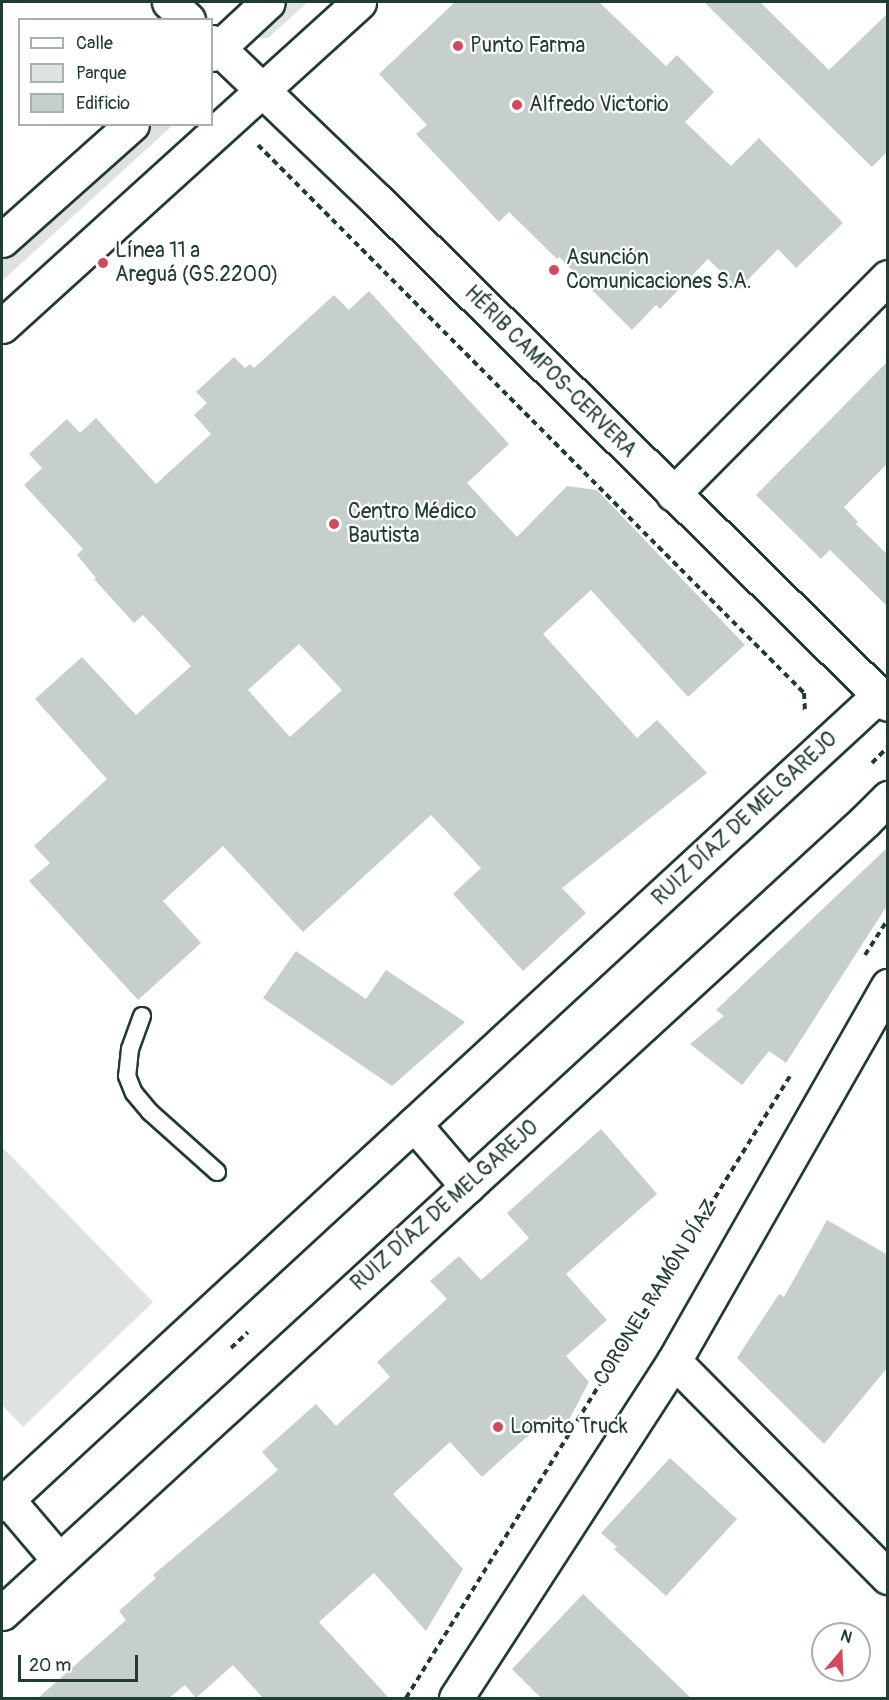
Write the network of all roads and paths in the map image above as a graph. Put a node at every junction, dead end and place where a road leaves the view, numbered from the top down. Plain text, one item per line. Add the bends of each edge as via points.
1 (169, 2) edge
2 (268, 2) edge
3 (359, 2) edge
4 (186, 18) edge
5 (214, 48) edge
6 (263, 91) junction
7 (130, 126) edge
8 (255, 143) dead end
9 (2, 240) edge
10 (888, 277) edge
11 (2, 326) edge
12 (673, 494) junction
13 (883, 699) edge
14 (805, 707) dead end
15 (888, 798) edge
16 (888, 919) edge
17 (862, 959) dead end
18 (888, 986) edge
19 (142, 1016) dead end
20 (794, 1071) dead end
21 (414, 1124) junction
22 (217, 1172) dead end
23 (467, 1186) junction
24 (674, 1361) junction
25 (4, 1502) edge
26 (59, 1560) junction
27 (888, 1577) edge
28 (2, 1612) edge
29 (406, 1698) edge
30 (456, 1698) edge

1 - 4 main road
2 - 5 main road
3 - 6 main road
5 - 6 main road, HÉRIB CAMPOS-CERVERA
6 - 11 main road
6 - 12 main road, HÉRIB CAMPOS-CERVERA
7 - 9 main road
8 - 14 path via 804,693
10 - 12 main road
12 - 13 main road, HÉRIB CAMPOS-CERVERA
13 - 21 main road, RUIZ DÍAZ DE MELGAREJO
15 - 23 main road, RUIZ DÍAZ DE MELGAREJO
16 - 17 path
18 - 24 main road
19 - 22 lane via 128,1067 134,1093
20 - 29 path, CORONEL RAMÓN DÍAZ
21 - 23 main road
21 - 25 main road, RUIZ DÍAZ DE MELGAREJO
23 - 26 main road, RUIZ DÍAZ DE MELGAREJO
24 - 27 main road
24 - 30 main road
25 - 26 main road
26 - 28 main road, RUIZ DÍAZ DE MELGAREJO

